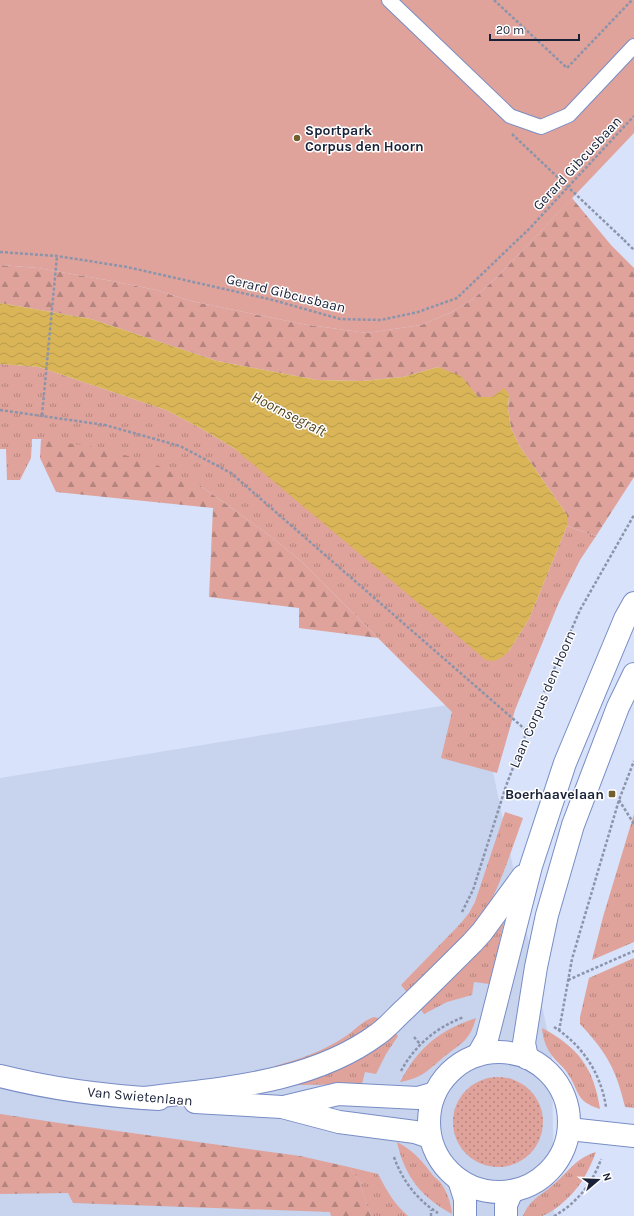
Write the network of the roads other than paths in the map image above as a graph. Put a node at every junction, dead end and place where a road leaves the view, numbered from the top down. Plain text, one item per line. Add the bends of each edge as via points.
1 (389, 0) edge
2 (634, 46) edge
3 (634, 603) edge
4 (634, 674) edge
5 (531, 866) junction
6 (478, 1055) junction
7 (527, 1058) junction
8 (0, 1076) edge
9 (435, 1093) junction
10 (144, 1098) junction
11 (282, 1107) junction
12 (568, 1129) junction
13 (634, 1136) edge
14 (430, 1137) junction
15 (459, 1180) junction
16 (512, 1191) junction
17 (465, 1216) edge
18 (506, 1216) edge

1 - 2 lane via 510,116 541,126 569,115
3 - 5 main road via 565,763
4 - 7 main road via 618,707 573,825 547,915 524,1043
5 - 6 main road via 487,1039
5 - 10 main road via 477,937 379,1033 355,1049 330,1062 283,1076 238,1086
6 - 7 main road via 502,1052
6 - 9 main road via 452,1070
7 - 12 main road via 549,1072 559,1087 568,1111
8 - 10 main road, Van Swietenlaan via 25,1083
9 - 11 main road, Van Swietenlaan via 418,1098 338,1094
9 - 14 main road via 428,1119
10 - 11 main road, Van Swietenlaan
11 - 14 main road, Van Swietenlaan via 339,1122 415,1132
12 - 13 main road
12 - 16 main road via 565,1147 550,1170 529,1186
14 - 15 main road via 436,1154
15 - 16 main road via 484,1191
15 - 17 main road via 465,1199
16 - 18 main road via 506,1205

